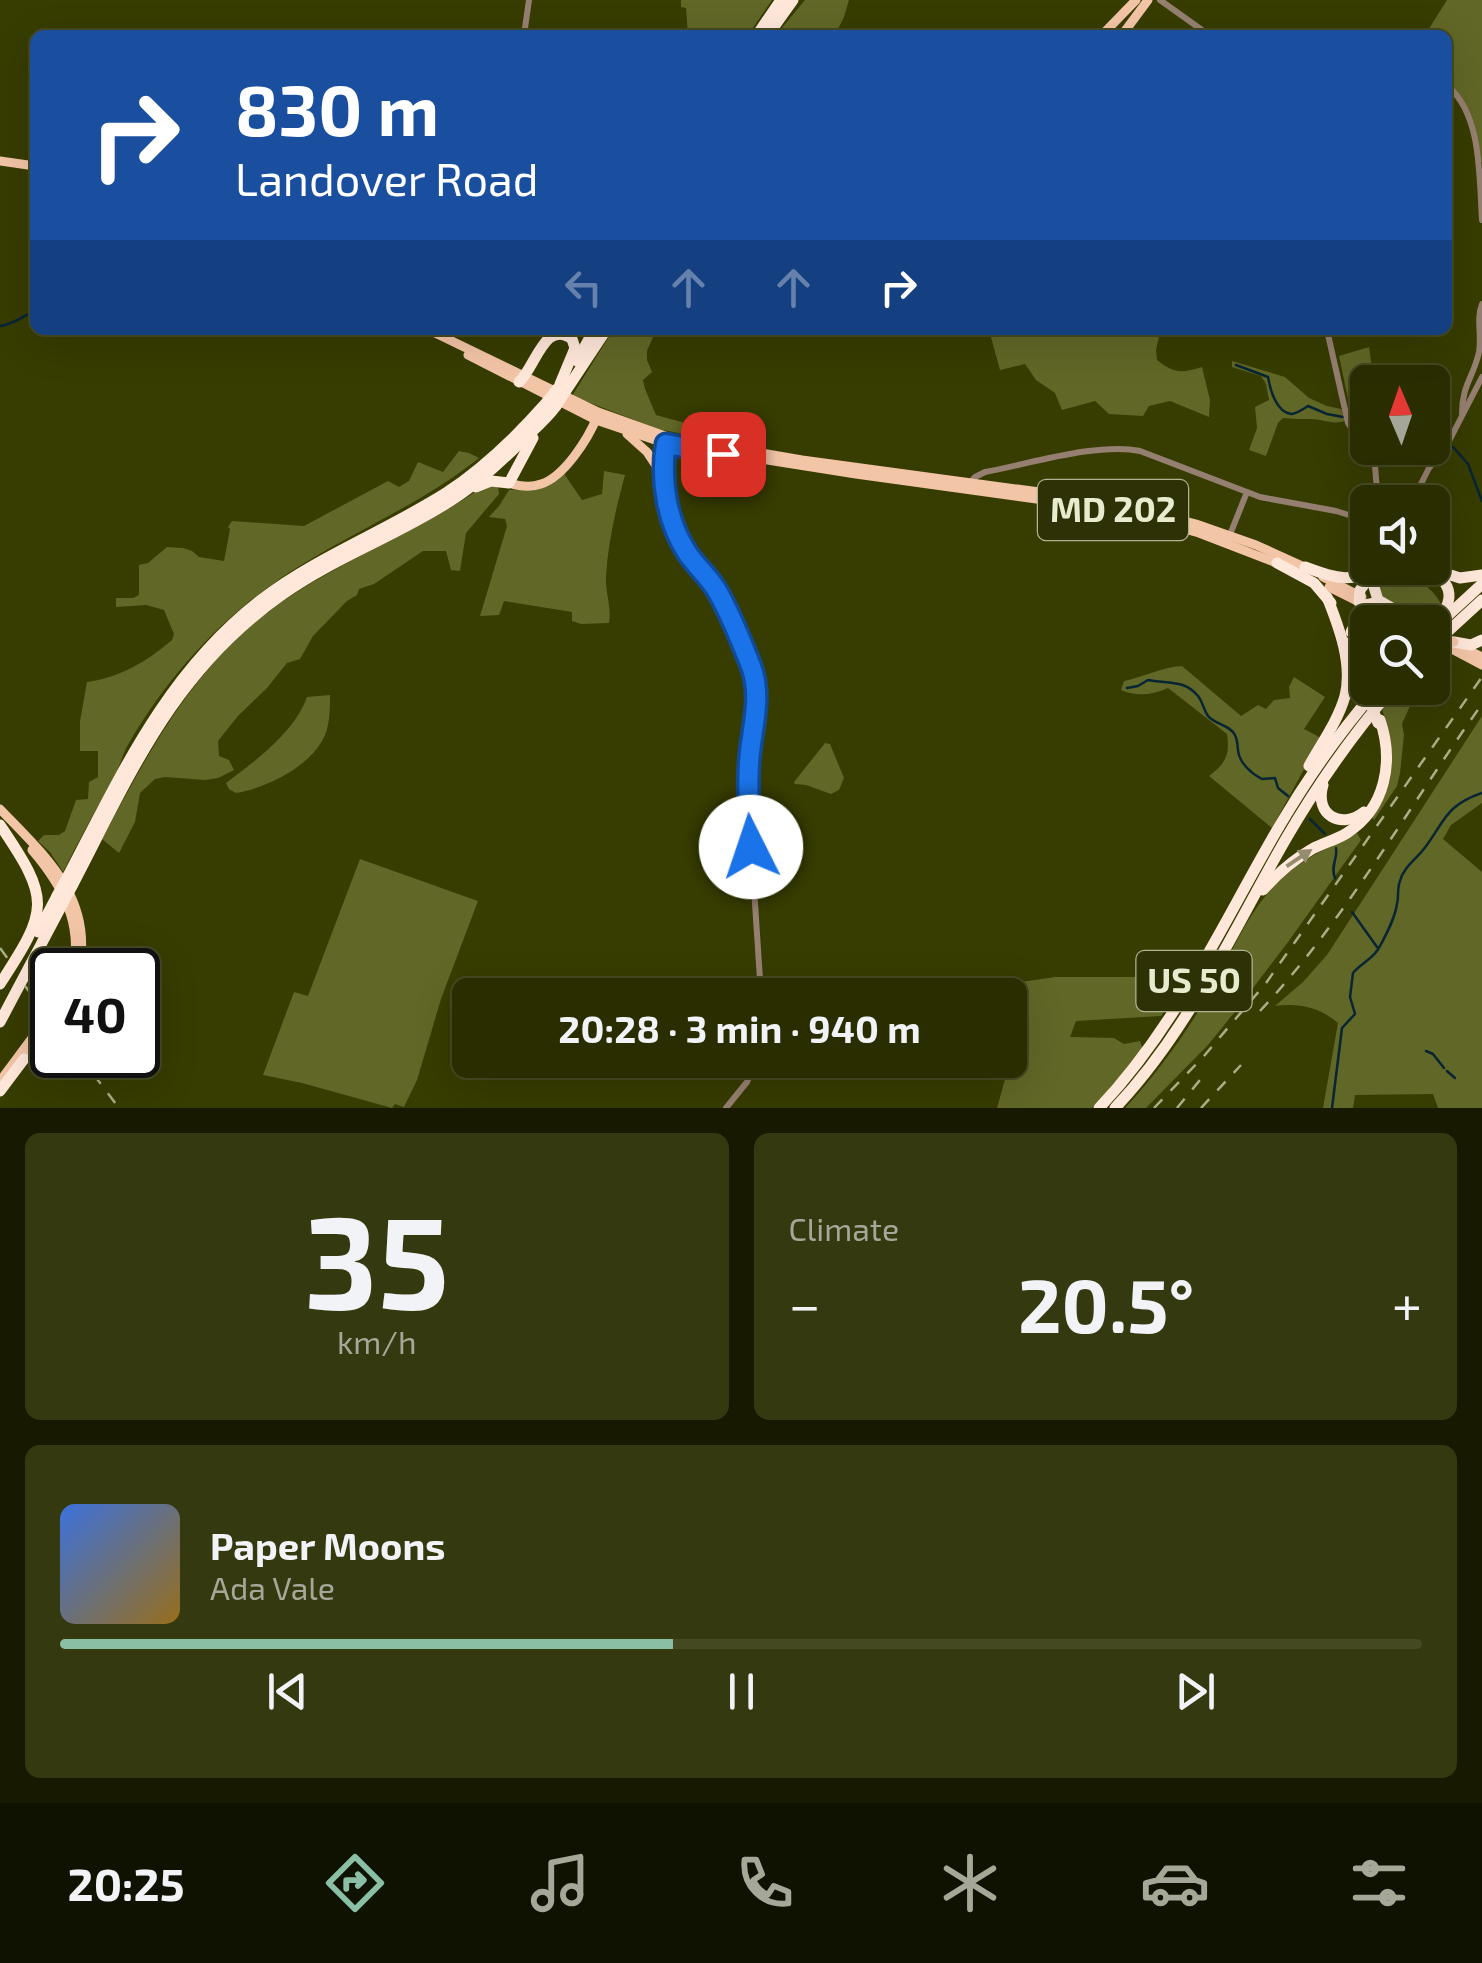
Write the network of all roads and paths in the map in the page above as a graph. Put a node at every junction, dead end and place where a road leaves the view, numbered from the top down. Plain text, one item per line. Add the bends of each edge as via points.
1 (528, 0) edge
2 (781, 0) edge
3 (794, 0) edge
4 (1136, 0) edge
5 (1148, 0) edge
6 (1160, 0) edge
7 (525, 30) edge
8 (762, 30) edge
9 (763, 30) edge
10 (1107, 30) edge
11 (1126, 30) edge
12 (1202, 30) edge
13 (1452, 90) edge
14 (0, 162) edge
15 (30, 165) edge
16 (1482, 220) edge
17 (1482, 304) edge
18 (432, 335) edge
19 (545, 335) edge
20 (552, 335) edge
21 (567, 335) edge
22 (591, 335) edge
23 (602, 335) edge
24 (1328, 335) edge
25 (1482, 377) edge
26 (522, 378) junction
27 (561, 388) junction
28 (551, 407) junction
29 (578, 412) junction
30 (1462, 416) junction
31 (596, 417) junction
32 (585, 430) junction
33 (621, 430) junction
34 (667, 440) junction
35 (516, 469) junction
36 (665, 479) junction
37 (529, 481) junction
38 (508, 483) junction
39 (1377, 485) edge
40 (1422, 485) edge
41 (968, 486) junction
42 (1247, 492) junction
43 (457, 497) junction
44 (1350, 514) edge
45 (1228, 539) junction
46 (1278, 563) junction
47 (1305, 567) junction
48 (1482, 575) edge
49 (1450, 576) edge
50 (1350, 578) edge
51 (1482, 584) edge
52 (1365, 585) edge
53 (1327, 598) junction
54 (1364, 601) junction
55 (1482, 602) edge
56 (1362, 605) edge
57 (1370, 605) edge
58 (1374, 605) edge
59 (1386, 605) edge
60 (1448, 605) edge
61 (1450, 613) edge
62 (1450, 629) edge
63 (1482, 640) edge
64 (1451, 645) joint
65 (1350, 646) edge
66 (1480, 660) edge
67 (1365, 705) edge
68 (1373, 705) edge
69 (1380, 705) edge
70 (1379, 722) junction
71 (1333, 764) junction
72 (0, 809) edge
73 (0, 821) edge
74 (1271, 841) junction
75 (70, 881) junction
76 (60, 900) junction
77 (1236, 930) junction
78 (76, 948) edge
79 (82, 948) edge
80 (760, 978) edge
81 (0, 984) edge
82 (0, 996) edge
83 (0, 1022) edge
84 (30, 1045) edge
85 (30, 1050) edge
86 (24, 1059) joint
87 (749, 1078) edge
88 (0, 1081) edge
89 (0, 1095) edge
90 (726, 1108) edge
91 (1099, 1108) edge
92 (1115, 1108) edge

1 - 7 street
2 - 8 highway
3 - 9 highway
4 - 10 main road
5 - 11 main road
6 - 12 street
13 - 16 street via 1473,120
14 - 15 main road
17 - 30 street via 1479,354
18 - 26 main road, MD 202
19 - 26 highway
20 - 26 highway
21 - 27 highway via 576,348
22 - 27 highway
23 - 27 highway
24 - 39 street via 1348,424 1375,466
25 - 30 street
26 - 29 main road, MD 202
26 - 31 main road, MD 202
27 - 28 highway, bridge
28 - 35 highway
28 - 43 highway
28 - 75 highway via 462,481 292,578 212,644 154,716
29 - 31 main road, MD 202
29 - 32 main road
30 - 40 street
31 - 32 main road
31 - 33 main road, MD 202
31 - 34 main road, MD 202
31 - 38 main road via 554,478 535,486
32 - 37 main road via 554,470
33 - 34 main road, MD 202
33 - 36 main road
34 - 36 street
34 - 41 main road, MD 202
35 - 37 highway
35 - 38 highway
36 - 80 street via 674,530 718,592 757,689 748,796
37 - 38 main road
38 - 43 highway via 490,481
41 - 42 street via 978,474 1118,448
41 - 45 main road, MD 202 via 1113,502
42 - 44 street
42 - 45 street
43 - 75 highway via 286,592 216,650 154,731
45 - 46 main road, MD 202
45 - 47 main road, MD 202
46 - 53 highway
46 - 54 main road, MD 202
47 - 50 highway
47 - 54 main road, MD 202
48 - 49 highway
51 - 61 highway
52 - 54 highway
53 - 65 highway
53 - 74 highway via 1344,649 1345,694
54 - 56 highway
54 - 57 main road, MD 202
54 - 58 main road, MD 202
55 - 62 highway
59 - 60 highway via 1374,587 1392,570 1442,580
63 - 64 highway
64 - 66 main road
67 - 74 highway, US 50
68 - 70 highway, bridge
69 - 71 highway, US 50
70 - 71 highway via 1381,779 1356,818 1335,818 1321,804
77 -> 70 highway via 1282,870 1352,830 1372,808 1387,765
71 - 77 highway, US 50
72 - 79 main road via 66,886
73 - 78 main road via 63,892
73 - 81 highway via 39,903 32,930
74 - 91 highway, US 50 via 1168,1023
75 - 76 highway, bridge
76 - 82 highway
76 - 83 highway
77 - 92 highway, US 50 via 1167,1045
84 - 88 main road
85 - 86 main road
86 - 89 highway
87 - 90 street

